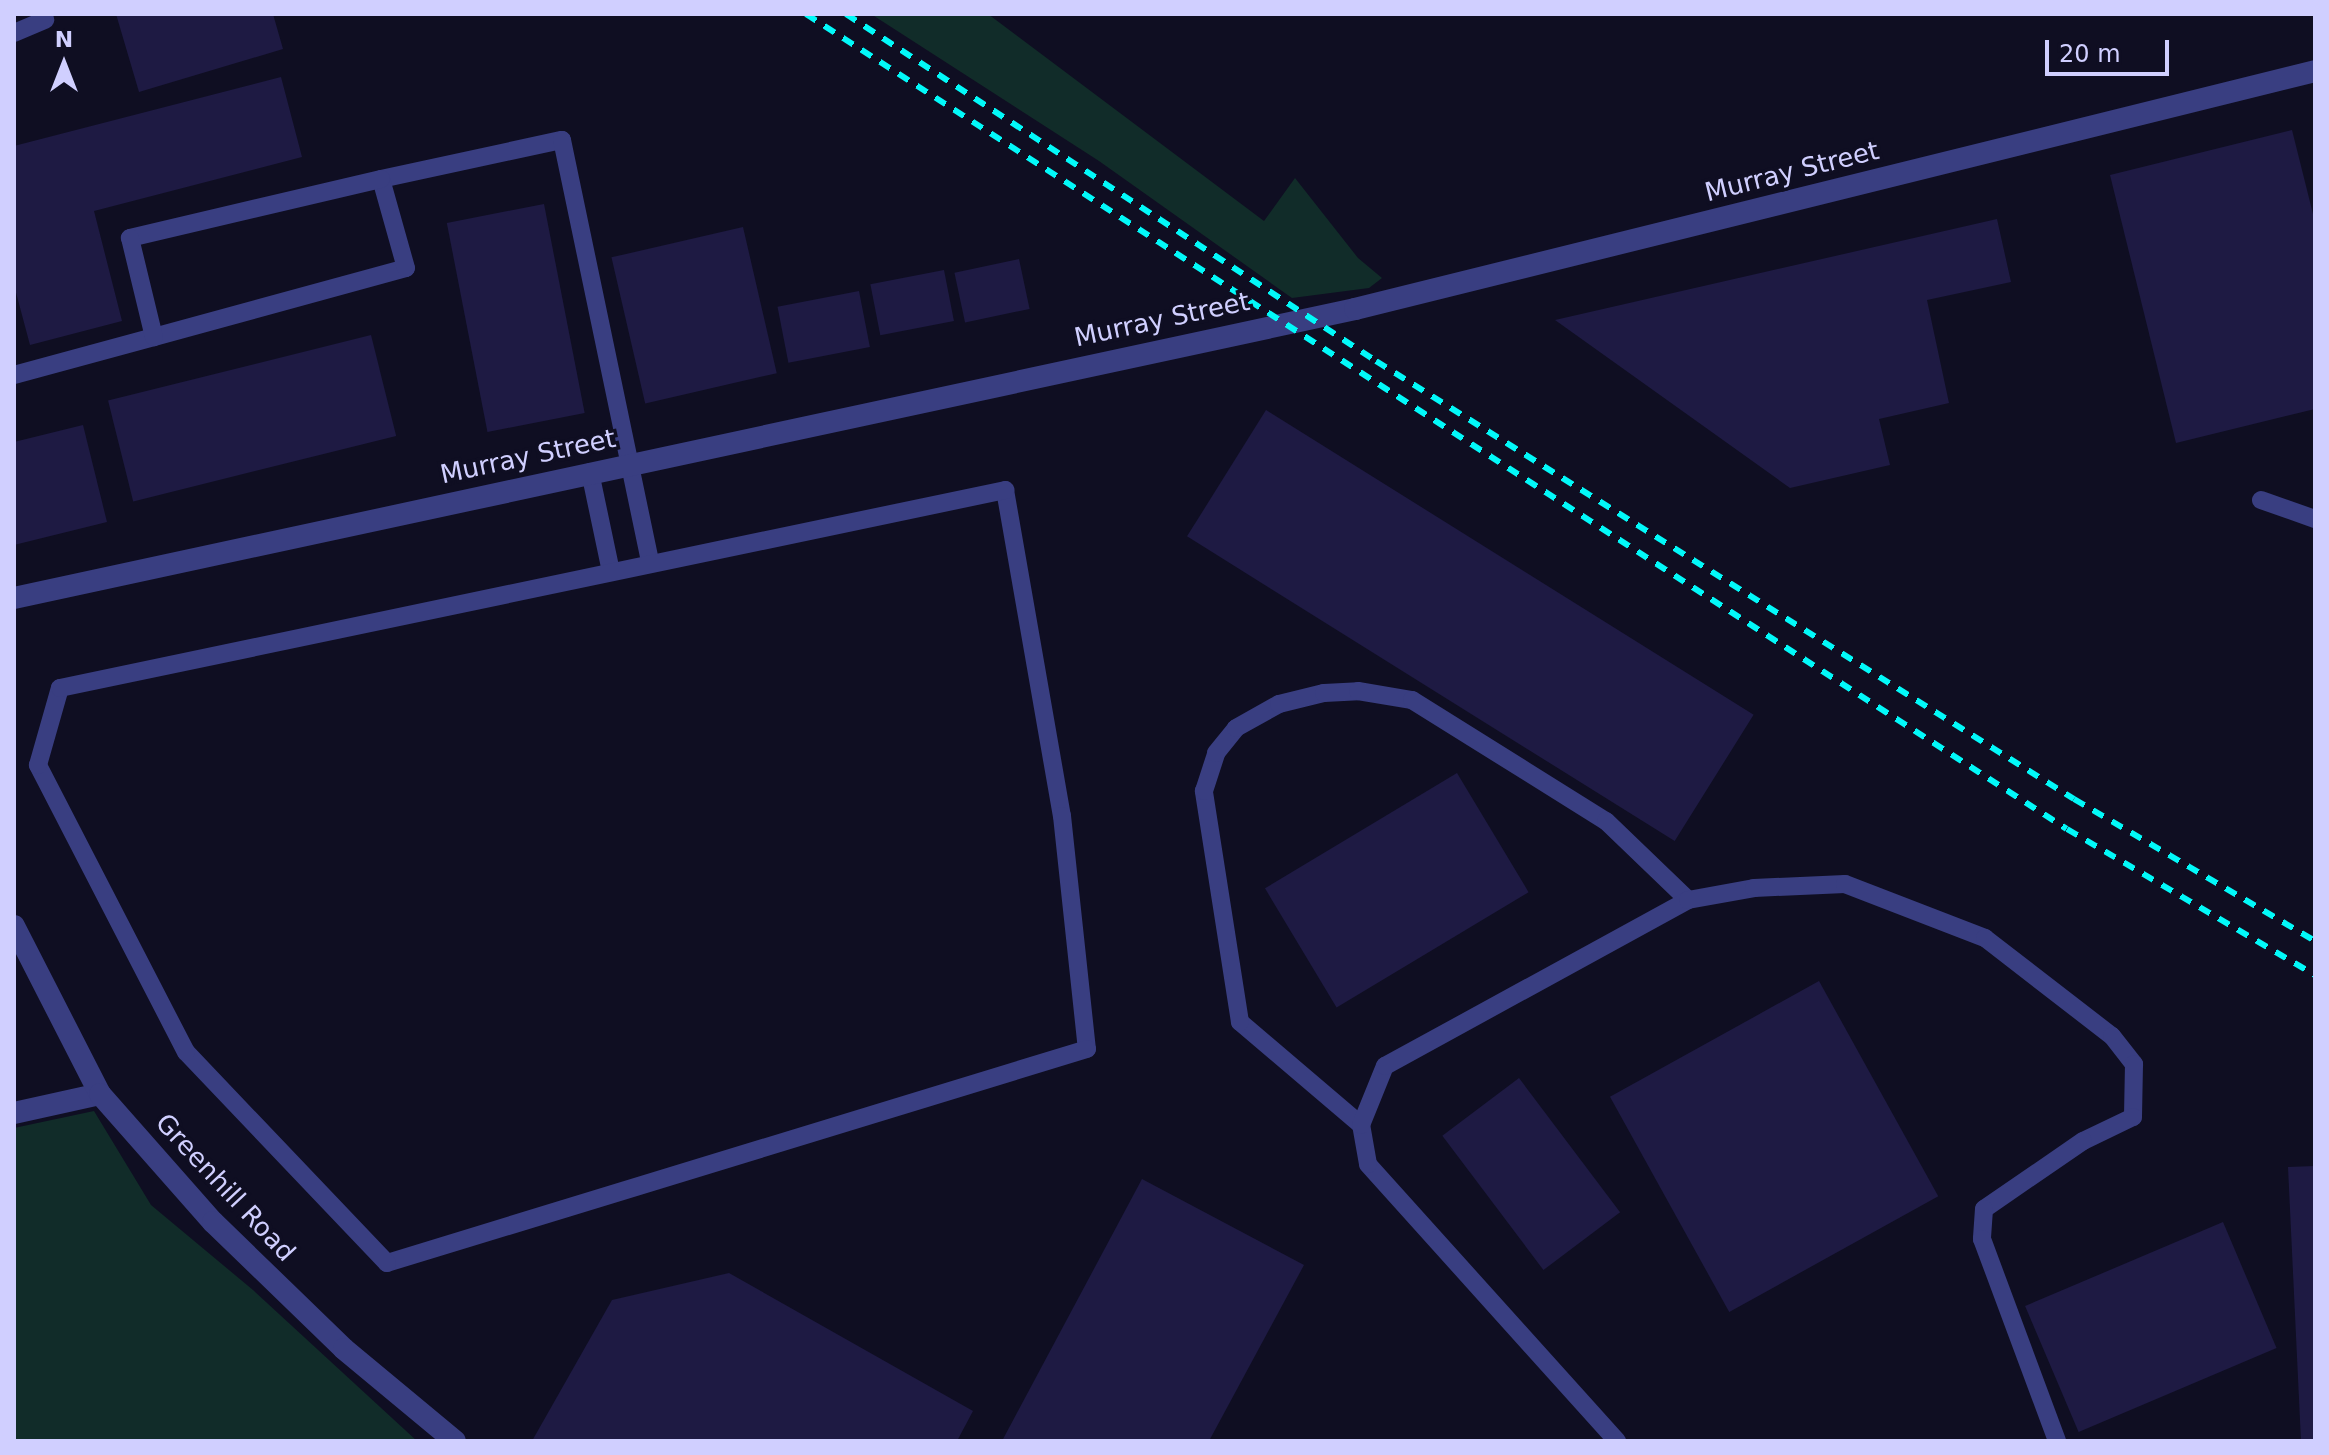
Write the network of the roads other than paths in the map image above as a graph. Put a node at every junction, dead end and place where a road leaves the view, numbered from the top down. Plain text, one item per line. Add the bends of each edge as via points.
1 (45, 20) dead end
2 (14, 33) edge
3 (2315, 71) edge
4 (381, 179) junction
5 (154, 337) junction
6 (14, 375) edge
7 (629, 463) junction
8 (590, 472) junction
9 (2261, 500) dead end
10 (2315, 519) edge
11 (650, 563) junction
12 (611, 572) junction
13 (14, 598) edge
14 (1688, 900) junction
15 (14, 926) edge
16 (100, 1094) junction
17 (14, 1113) edge
18 (1361, 1125) junction
19 (455, 1441) edge
20 (1617, 1441) edge
21 (2057, 1441) edge

1 - 2 lane
3 - 7 street, Murray Street via 1355,309
4 - 5 lane via 406,268
4 - 5 lane via 130,238
4 - 7 lane via 562,140
5 - 6 lane
7 - 8 street, Murray Street
7 - 11 lane
8 - 12 lane
8 - 13 street, Murray Street
9 - 10 lane
11 - 12 lane
11 - 12 lane via 1005,490 1062,816 1087,1049 387,1263 186,1052 38,765 60,688
14 - 18 lane via 1385,1066
14 - 18 lane via 1606,821 1412,700 1358,691 1324,693 1279,704 1236,728 1216,753 1204,791 1240,1022
14 - 21 lane via 1754,888 1845,884 1985,938 2112,1036 2134,1064 2133,1117 2083,1141 1984,1209 1982,1239
15 - 16 street, Greenhill Road
16 - 17 street
16 - 19 street, Greenhill Road via 213,1222 344,1349
18 - 20 lane via 1368,1164

